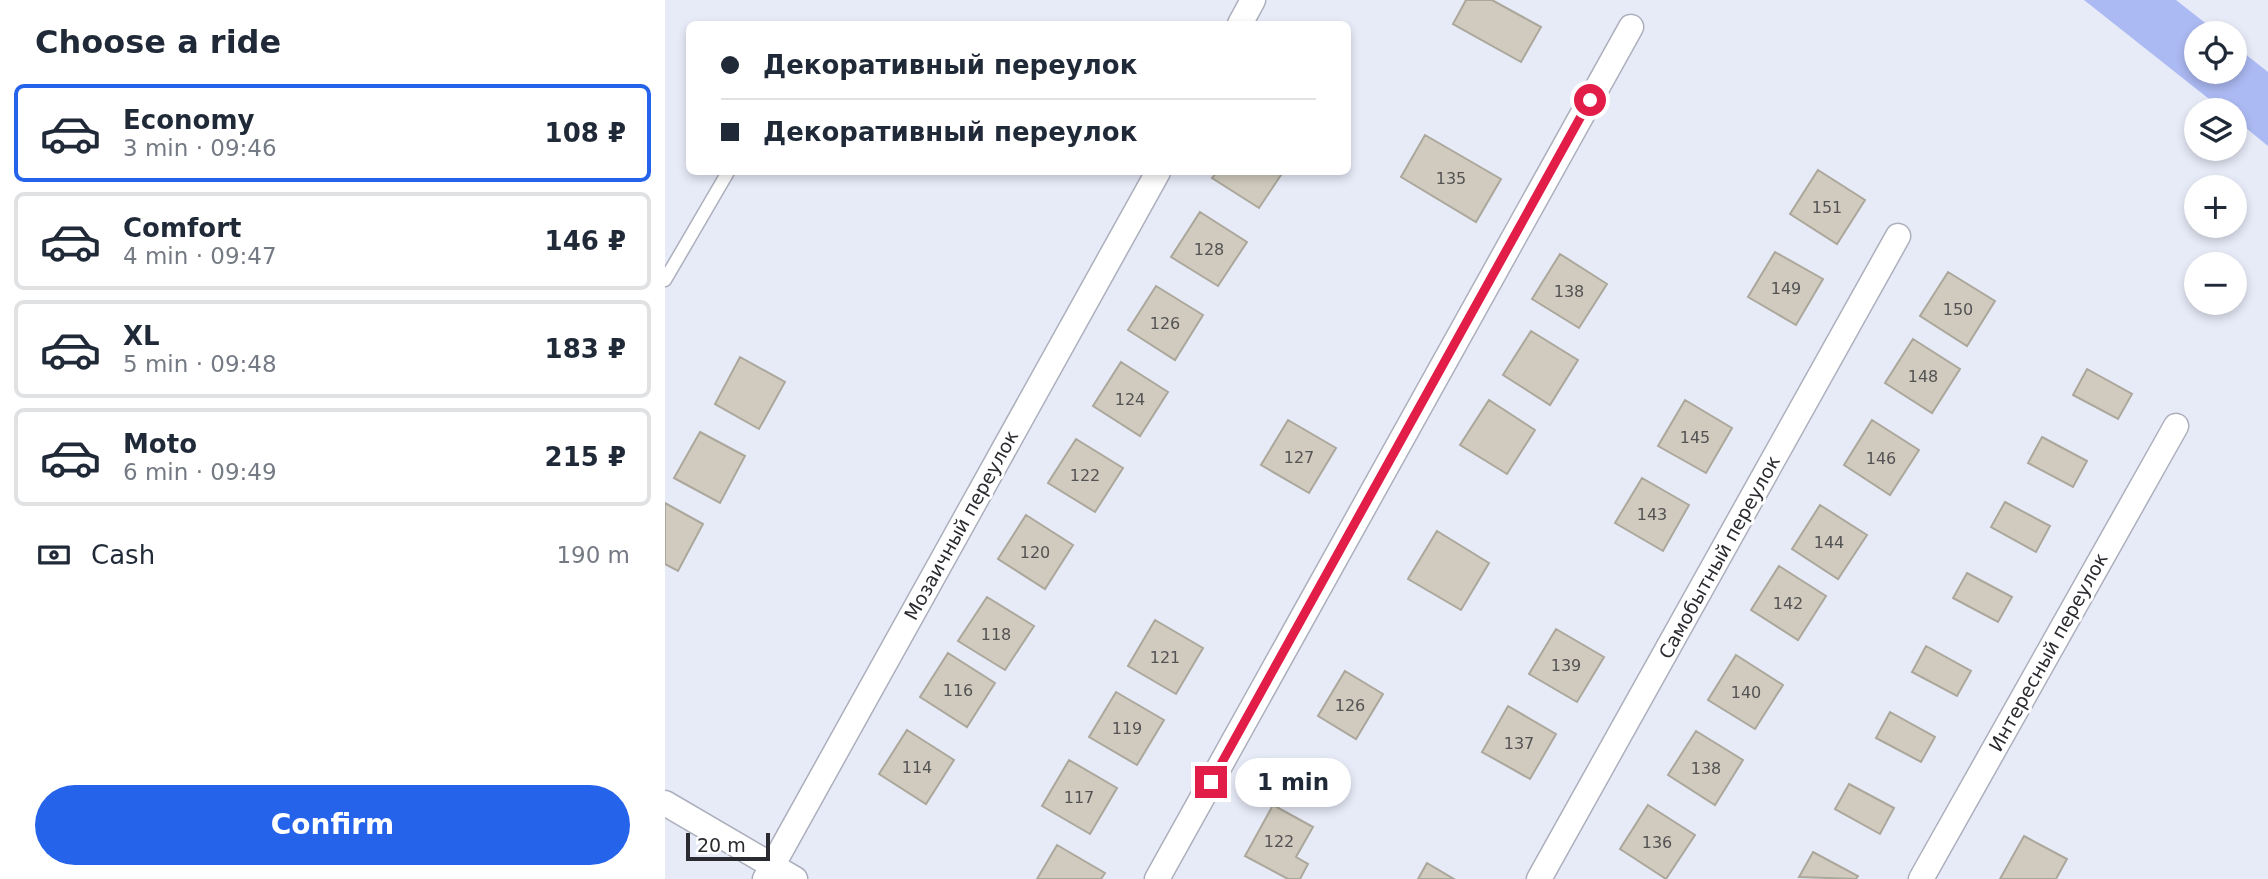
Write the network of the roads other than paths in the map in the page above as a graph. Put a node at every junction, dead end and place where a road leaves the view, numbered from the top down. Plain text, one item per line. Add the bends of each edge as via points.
1 (1253, 0) edge
2 (1242, 21) edge
3 (1631, 27) dead end
4 (726, 175) edge
5 (1156, 175) edge
6 (1898, 236) dead end
7 (665, 280) edge
8 (2176, 426) dead end
9 (665, 803) edge
10 (769, 871) edge
11 (795, 879) edge
12 (1157, 879) edge
13 (1539, 879) edge
14 (1920, 879) edge

1 - 2 street
3 - 12 street
4 - 7 lane
5 - 10 street, Мозаичный переулок
6 - 13 street, Самобытный переулок
8 - 14 street, Интересный переулок
9 - 10 street
10 - 11 street

